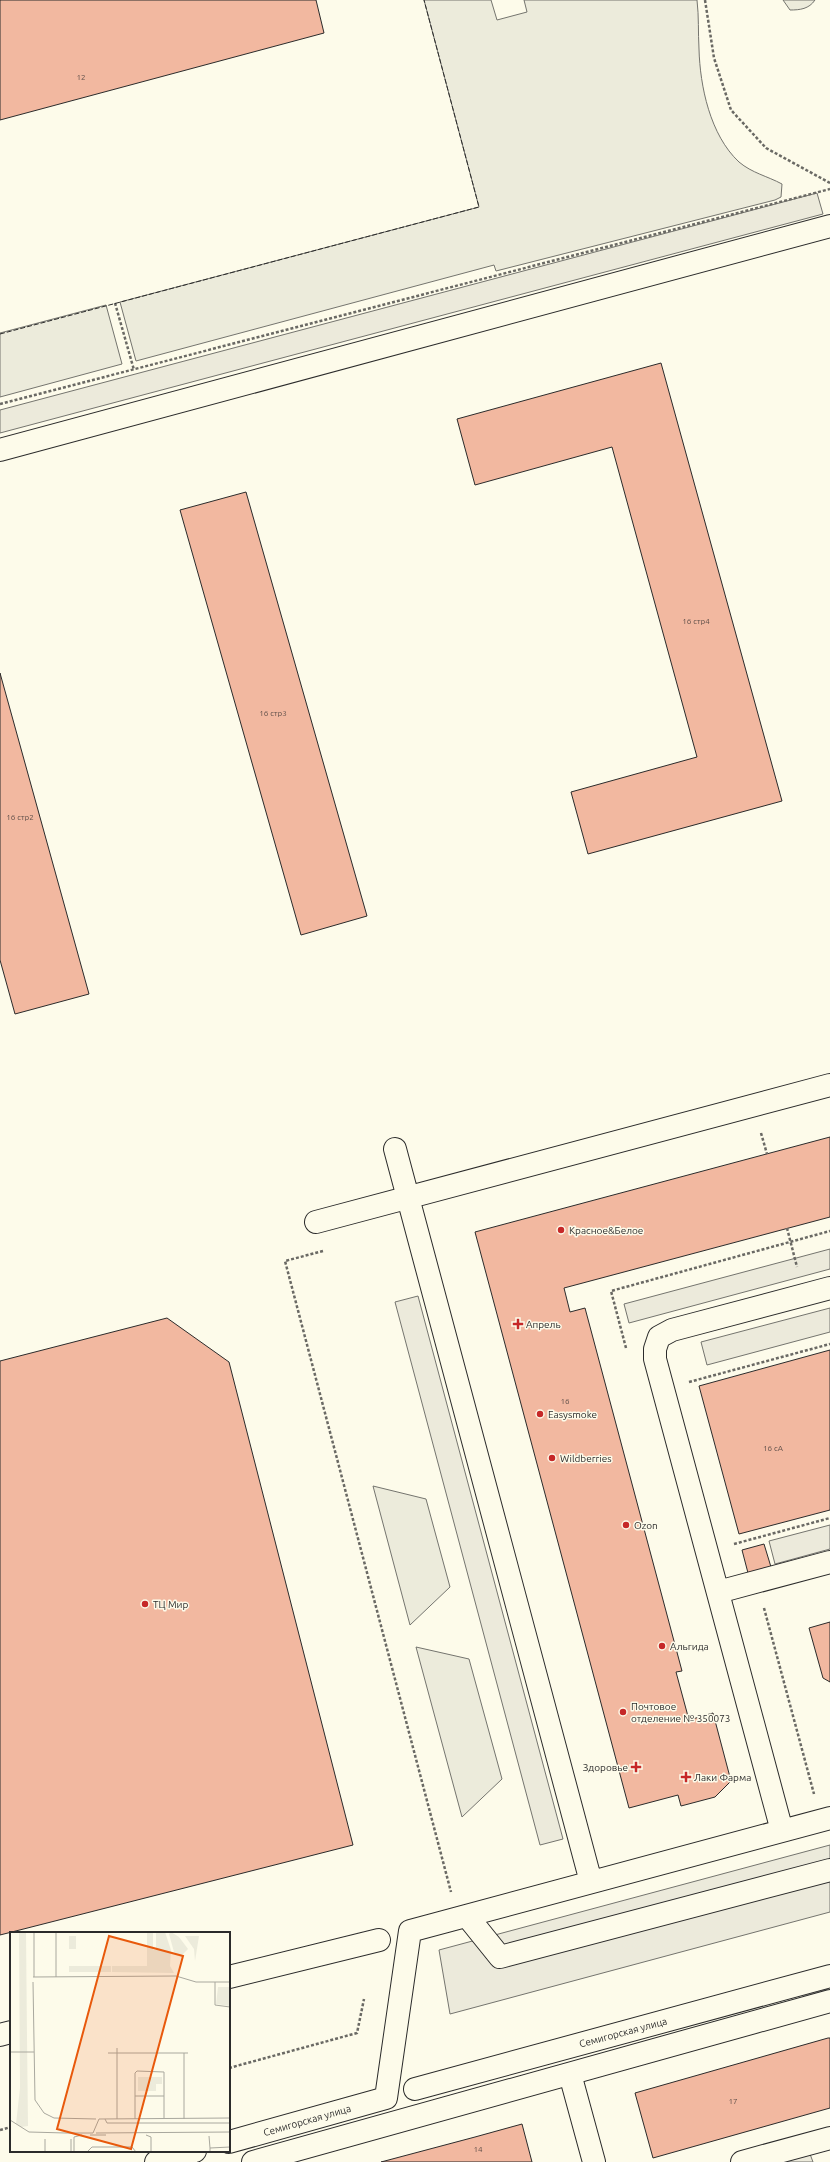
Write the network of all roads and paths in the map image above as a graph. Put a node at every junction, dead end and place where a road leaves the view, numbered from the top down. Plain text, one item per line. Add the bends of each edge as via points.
1 (705, 0) edge
2 (830, 183) edge
3 (830, 189) edge
4 (830, 226) edge
5 (115, 303) dead end
6 (134, 370) junction
7 (0, 404) edge
8 (0, 450) edge
9 (830, 1085) edge
10 (761, 1133) dead end
11 (395, 1149) dead end
12 (767, 1154) dead end
13 (408, 1198) junction
14 (316, 1222) dead end
15 (787, 1228) dead end
16 (324, 1251) dead end
17 (830, 1288) edge
18 (804, 1295) junction
19 (830, 1344) edge
20 (710, 1376) dead end
21 (830, 1518) edge
22 (707, 1551) junction
23 (830, 1562) edge
24 (718, 1592) junction
25 (764, 1606) dead end
26 (815, 1796) dead end
27 (830, 1818) edge
28 (782, 1831) junction
29 (830, 1870) edge
30 (591, 1882) junction
31 (452, 1893) dead end
32 (467, 1916) junction
33 (379, 1940) dead end
34 (830, 1976) edge
35 (230, 1977) edge
36 (364, 1999) dead end
37 (830, 2001) edge
38 (10, 2032) edge
39 (0, 2035) edge
40 (230, 2068) edge
41 (570, 2074) junction
42 (415, 2089) dead end
43 (10, 2127) edge
44 (0, 2130) edge
45 (830, 2138) edge
46 (230, 2142) edge
47 (191, 2152) edge
48 (156, 2162) edge
49 (253, 2162) edge
50 (594, 2162) edge
51 (742, 2162) edge

1 - 2 path via 714,58 731,110 766,148
3 - 6 path
4 - 8 street
5 - 6 path
6 - 7 path
9 - 13 street
10 - 12 path
11 - 13 street
13 - 14 street
13 - 30 street
15 - 18 path
16 - 31 path via 285,1261
17 - 18 street
18 - 22 street via 672,1330 659,1337 655,1360
19 - 20 path
21 - 22 path
22 - 24 street
23 - 24 street
24 - 28 street
25 - 26 path
27 - 28 street
28 - 30 street
29 - 32 street via 500,1957
30 - 32 street
32 - 46 street, Семигорская улица via 410,1931 386,2098
33 - 35 street
34 - 42 street, Семигорская улица
36 - 40 path via 357,2033
37 - 41 street
38 - 39 street
41 - 49 street
41 - 50 street
43 - 44 path
45 - 51 street
47 - 48 street

